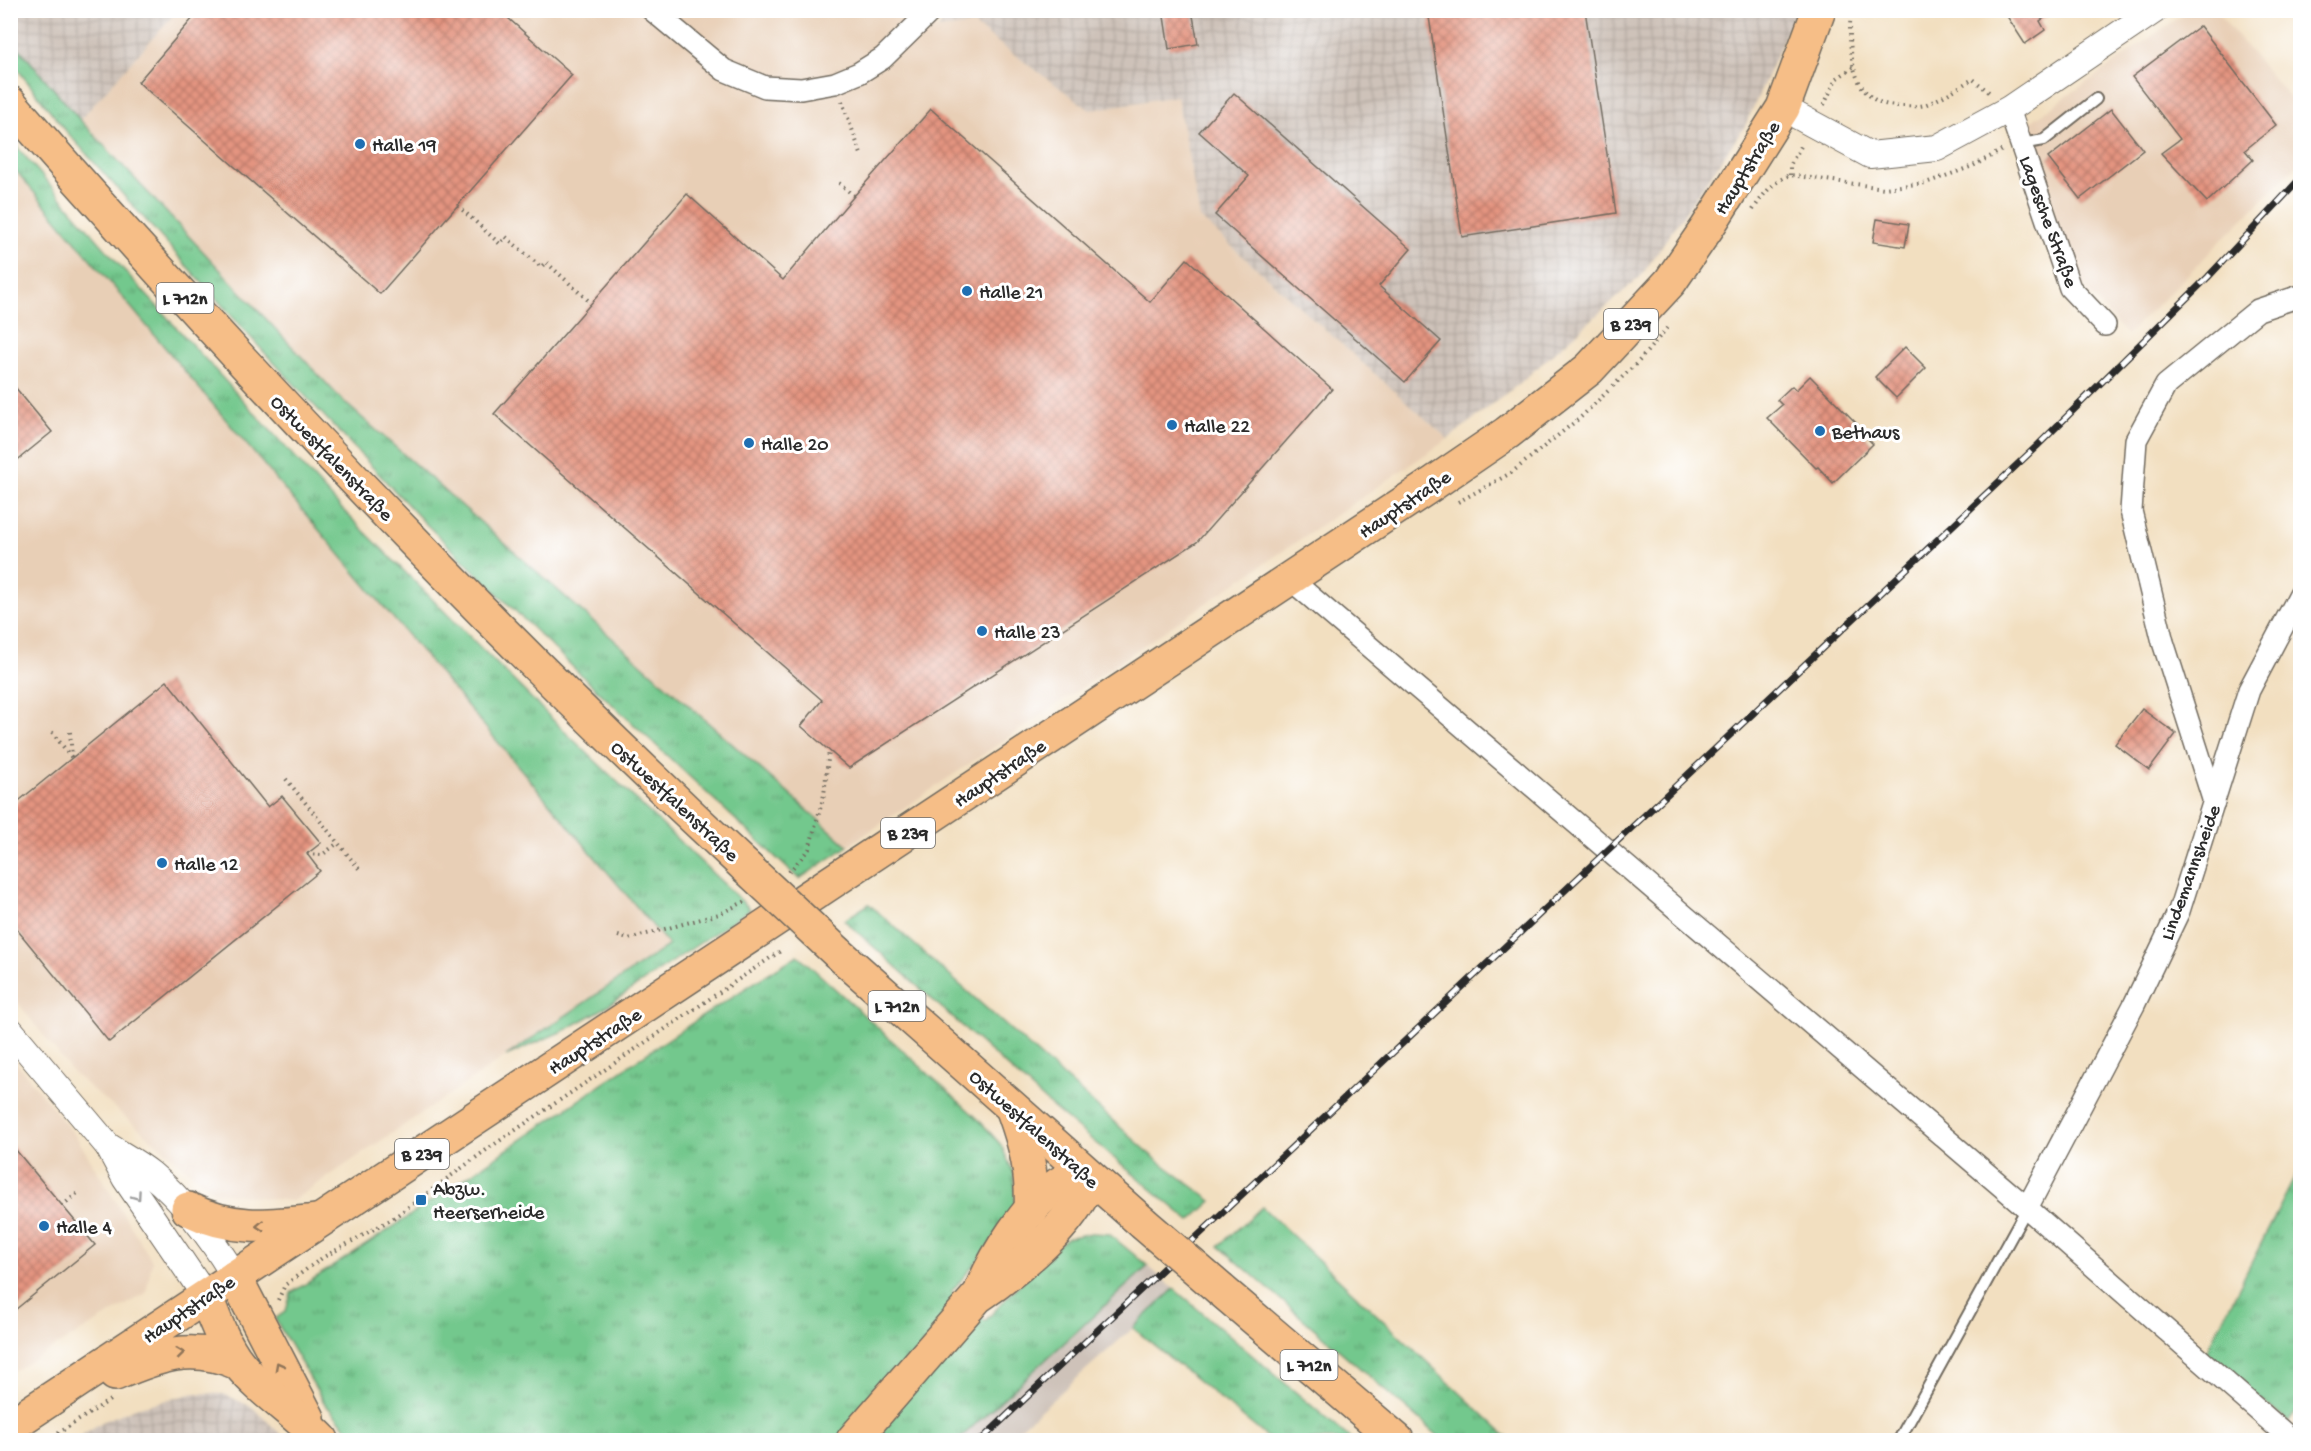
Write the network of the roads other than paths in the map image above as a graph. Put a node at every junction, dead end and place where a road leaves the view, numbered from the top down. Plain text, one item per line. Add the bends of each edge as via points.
1 (652, 10) edge
2 (932, 10) edge
3 (1820, 10) edge
4 (2155, 10) edge
5 (2096, 99) dead end
6 (10, 103) edge
7 (1783, 108) junction
8 (2009, 109) junction
9 (2021, 144) junction
10 (2301, 296) edge
11 (2105, 325) dead end
12 (1290, 579) junction
13 (2301, 594) edge
14 (2214, 802) junction
15 (10, 1030) edge
16 (1012, 1109) junction
17 (108, 1146) junction
18 (1087, 1175) junction
19 (2027, 1208) junction
20 (188, 1209) junction
21 (319, 1221) junction
22 (1043, 1221) junction
23 (1143, 1223) junction
24 (235, 1277) junction
25 (206, 1297) junction
26 (238, 1363) junction
27 (47, 1402) junction
28 (10, 1426) edge
29 (320, 1438) edge
30 (853, 1440) edge
31 (1397, 1440) edge
32 (1899, 1440) edge
33 (2292, 1440) edge

1 - 2 street via 724,70 765,87 801,89 835,83 859,73 883,58
3 - 7 main road, B 239
4 - 8 street
5 - 9 lane via 2044,140
6 - 16 main road, Ostwestfalenstraße / L 712n, bridge via 222,340 552,681 838,953
7 - 8 street via 1870,155 1937,148
7 - 12 main road, Hauptstraße / B 239 via 1670,282 1589,369 1507,433
8 - 9 street, Lagesche Straße
9 - 11 street, Lagesche Straße via 2070,288
10 - 14 street via 2259,310 2166,385 2136,440 2131,511 2163,642
12 - 19 street
12 - 21 main road, Hauptstraße / B 239
13 - 14 street, Lindemannsheide via 2248,690
14 - 19 street, Lindemannsheide via 2179,911
15 - 17 street
16 - 18 main road, Ostwestfalenstraße / L 712n
16 - 22 main road via 1026,1148
17 - 20 street via 150,1172
17 -> 25 street via 125,1178
18 - 22 main road via 1073,1209
18 - 23 main road, Ostwestfalenstraße / L 712n
19 - 32 lane
19 - 33 street
21 -> 20 main road via 244,1226
20 - 24 street
21 - 24 main road, Hauptstraße / B 239
22 - 23 main road via 1097,1216
22 - 30 main road via 1003,1280 977,1298
23 - 31 main road, Ostwestfalenstraße / L 712n, bridge
24 - 25 main road, Hauptstraße / B 239
29 -> 24 main road
25 - 26 main road via 220,1333
25 - 27 main road, Hauptstraße / B 239
27 -> 26 main road via 163,1355 198,1352
26 - 29 main road
27 - 28 main road, Hauptstraße / B 239

